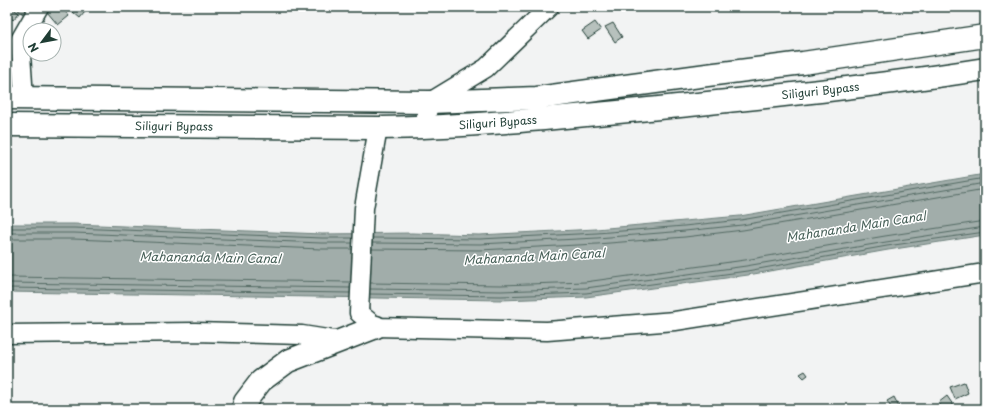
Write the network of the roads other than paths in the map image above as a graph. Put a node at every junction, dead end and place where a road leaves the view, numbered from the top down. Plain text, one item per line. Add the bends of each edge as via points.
1 (39, 7) edge
2 (549, 7) edge
3 (985, 36) edge
4 (985, 69) edge
5 (16, 98) edge
6 (430, 102) junction
7 (7, 125) edge
8 (378, 128) junction
9 (423, 128) junction
10 (985, 273) edge
11 (376, 327) junction
12 (7, 334) edge
13 (340, 341) junction
14 (243, 409) edge

1 - 5 street via 20,40
2 - 6 street via 486,68
3 - 6 main road via 537,98
4 - 9 main road, Siliguri Bypass via 910,81 738,100
5 - 6 main road
6 - 9 street
7 - 8 main road, Siliguri Bypass
8 - 9 main road, Siliguri Bypass
8 - 11 street via 364,208 360,312
10 - 11 street via 675,321 547,331
11 - 13 main road
12 - 13 street via 195,332 302,335
13 - 14 main road via 288,361 261,381 245,402

